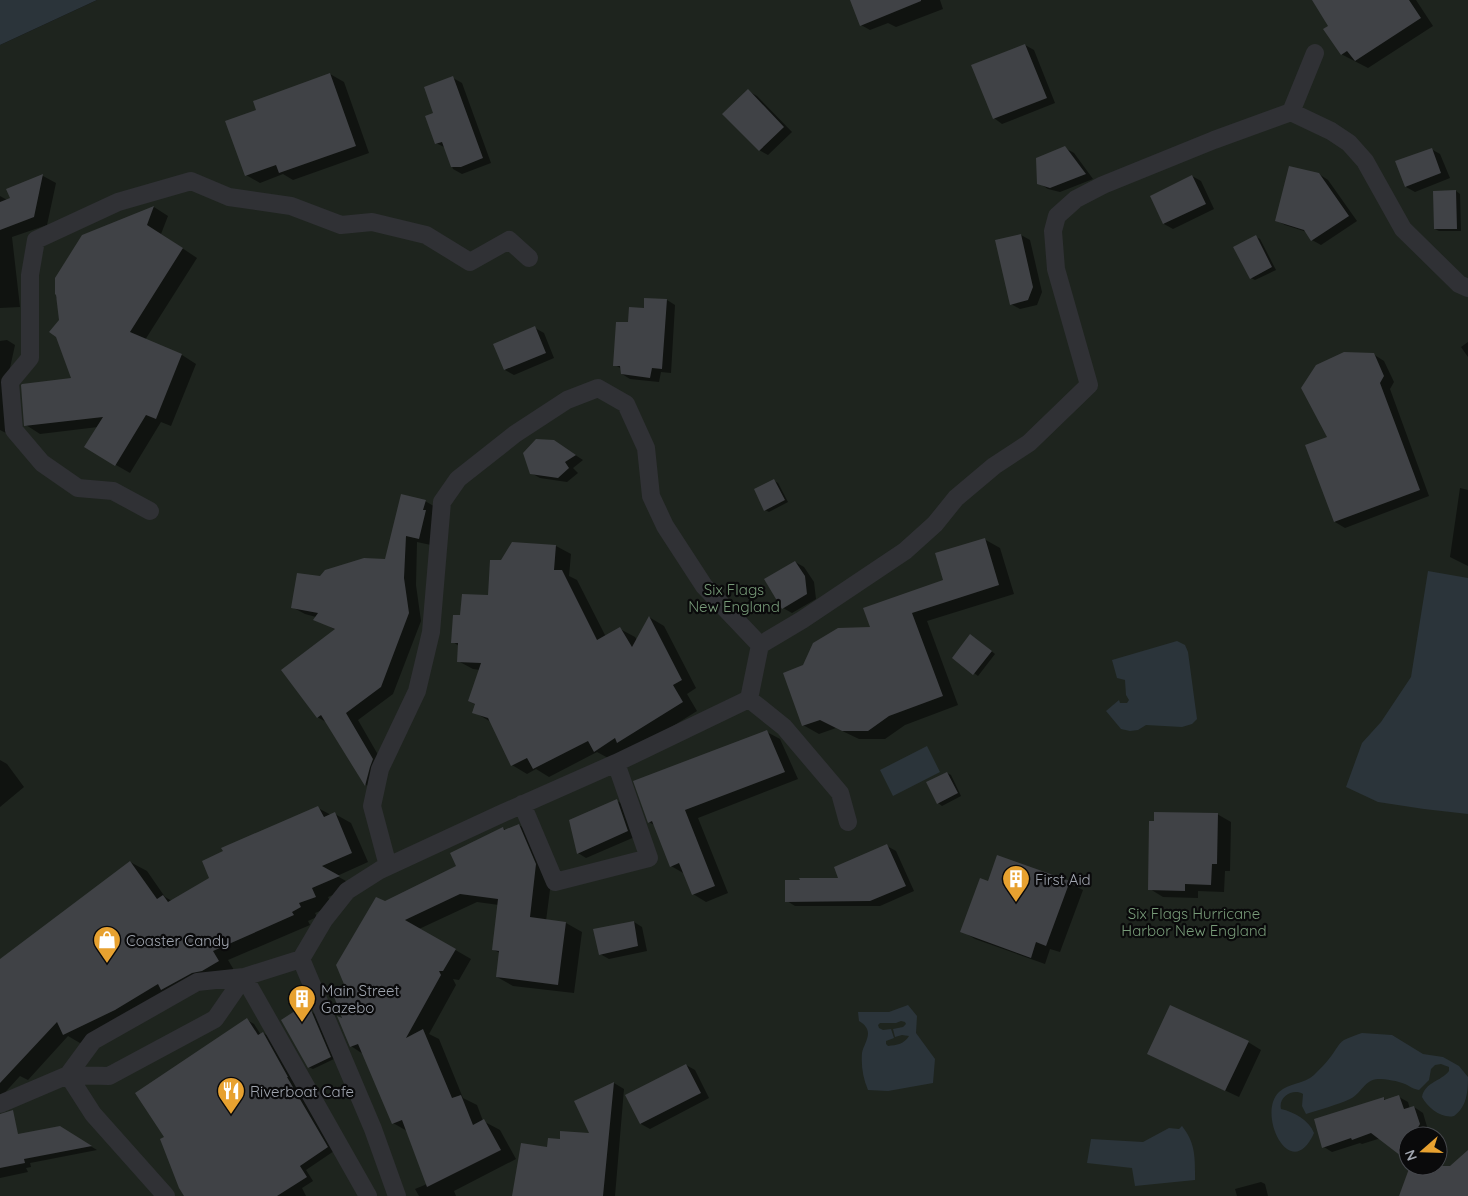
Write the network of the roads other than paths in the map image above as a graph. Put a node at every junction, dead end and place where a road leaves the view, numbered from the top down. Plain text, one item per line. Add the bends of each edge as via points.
1 (1315, 53) dead end
2 (1291, 112) junction
3 (530, 258) dead end
4 (1468, 288) edge
5 (150, 511) dead end
6 (760, 645) junction
7 (749, 699) junction
8 (616, 763) junction
9 (522, 804) junction
10 (848, 822) dead end
11 (388, 866) junction
12 (300, 959) junction
13 (244, 977) junction
14 (68, 1074) junction
15 (0, 1104) edge
16 (166, 1196) edge
17 (368, 1196) edge
18 (397, 1196) edge

1 - 2 street
2 - 4 street via 1349,143 1365,161 1403,229 1459,284
2 - 6 street via 1103,185 1076,199 1057,216 1053,231 1056,269 1089,385 1029,443 994,466 956,498 935,524 905,551
3 - 5 street via 509,240 470,262 426,235 372,222 342,225 291,206 229,197 191,181 118,202 36,240 30,276 30,358 10,382 14,430 42,464 78,488 113,491
6 - 7 street
6 - 11 street via 704,586 665,526 650,496 646,448 626,404 598,388 567,400 515,434 458,479 442,502 431,632 417,691 380,769 372,806
7 - 8 street
7 - 10 street via 784,727 840,793
8 - 9 street
8 - 9 street via 649,858 555,882
9 - 11 street
11 - 12 street via 347,891
12 - 13 street
12 - 18 street via 373,1129
13 - 14 street via 196,982 93,1041
13 - 14 street via 215,1019 109,1076
13 - 17 street
14 - 15 street
14 - 16 street via 93,1114

